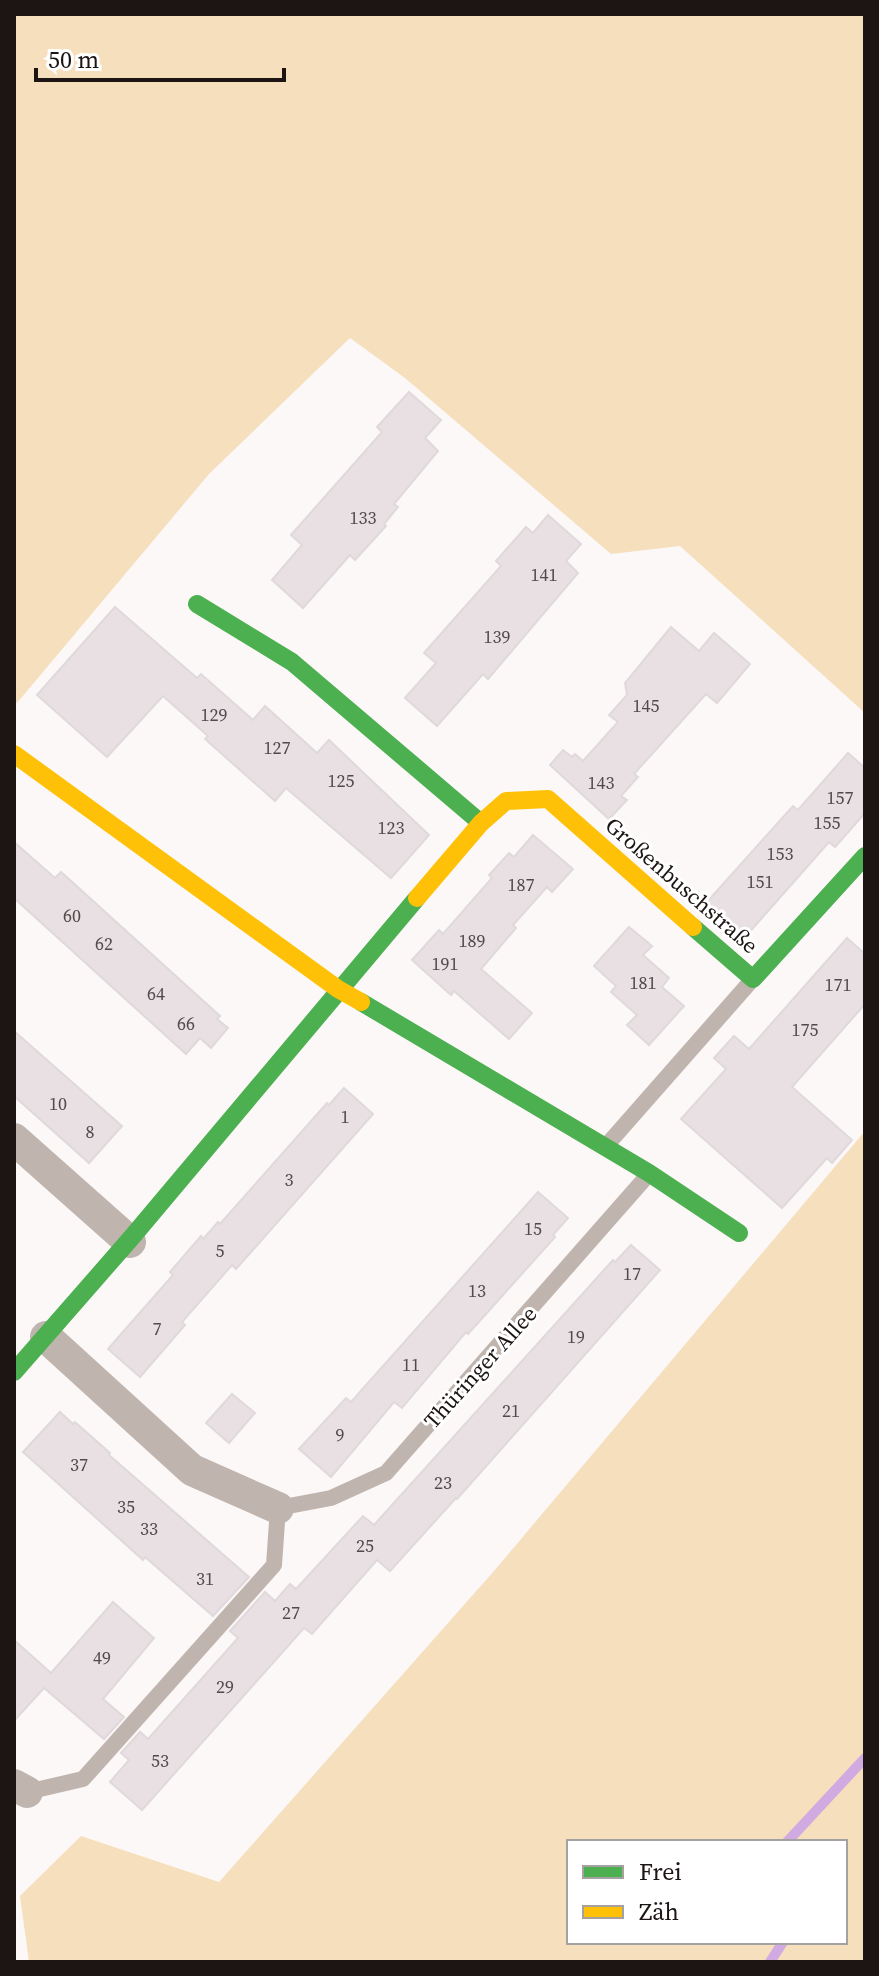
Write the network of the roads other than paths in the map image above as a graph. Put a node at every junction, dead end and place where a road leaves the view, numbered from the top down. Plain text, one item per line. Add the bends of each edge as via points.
1 (197, 604) dead end
2 (14, 754) edge
3 (481, 823) junction
4 (865, 856) edge
5 (753, 979) junction
6 (338, 989) junction
7 (14, 1139) edge
8 (605, 1148) junction
9 (649, 1173) junction
10 (739, 1233) dead end
11 (130, 1242) junction
12 (46, 1337) junction
13 (14, 1372) edge
14 (278, 1508) junction
15 (21, 1788) edge

1 - 3 street via 292,662
2 - 6 street
3 - 5 street, Großenbuschstraße via 506,801 548,799
3 - 6 street, Großenbuschstraße
4 - 5 street, Großenbuschstraße
5 - 8 lane
6 - 8 street
6 - 11 street
7 - 11 street
8 - 9 street
9 - 10 street
9 - 14 lane, Thüringer Allee via 386,1473 331,1498
11 - 12 street
12 - 13 street
12 - 14 street via 192,1470
14 - 15 lane via 274,1565 83,1779

